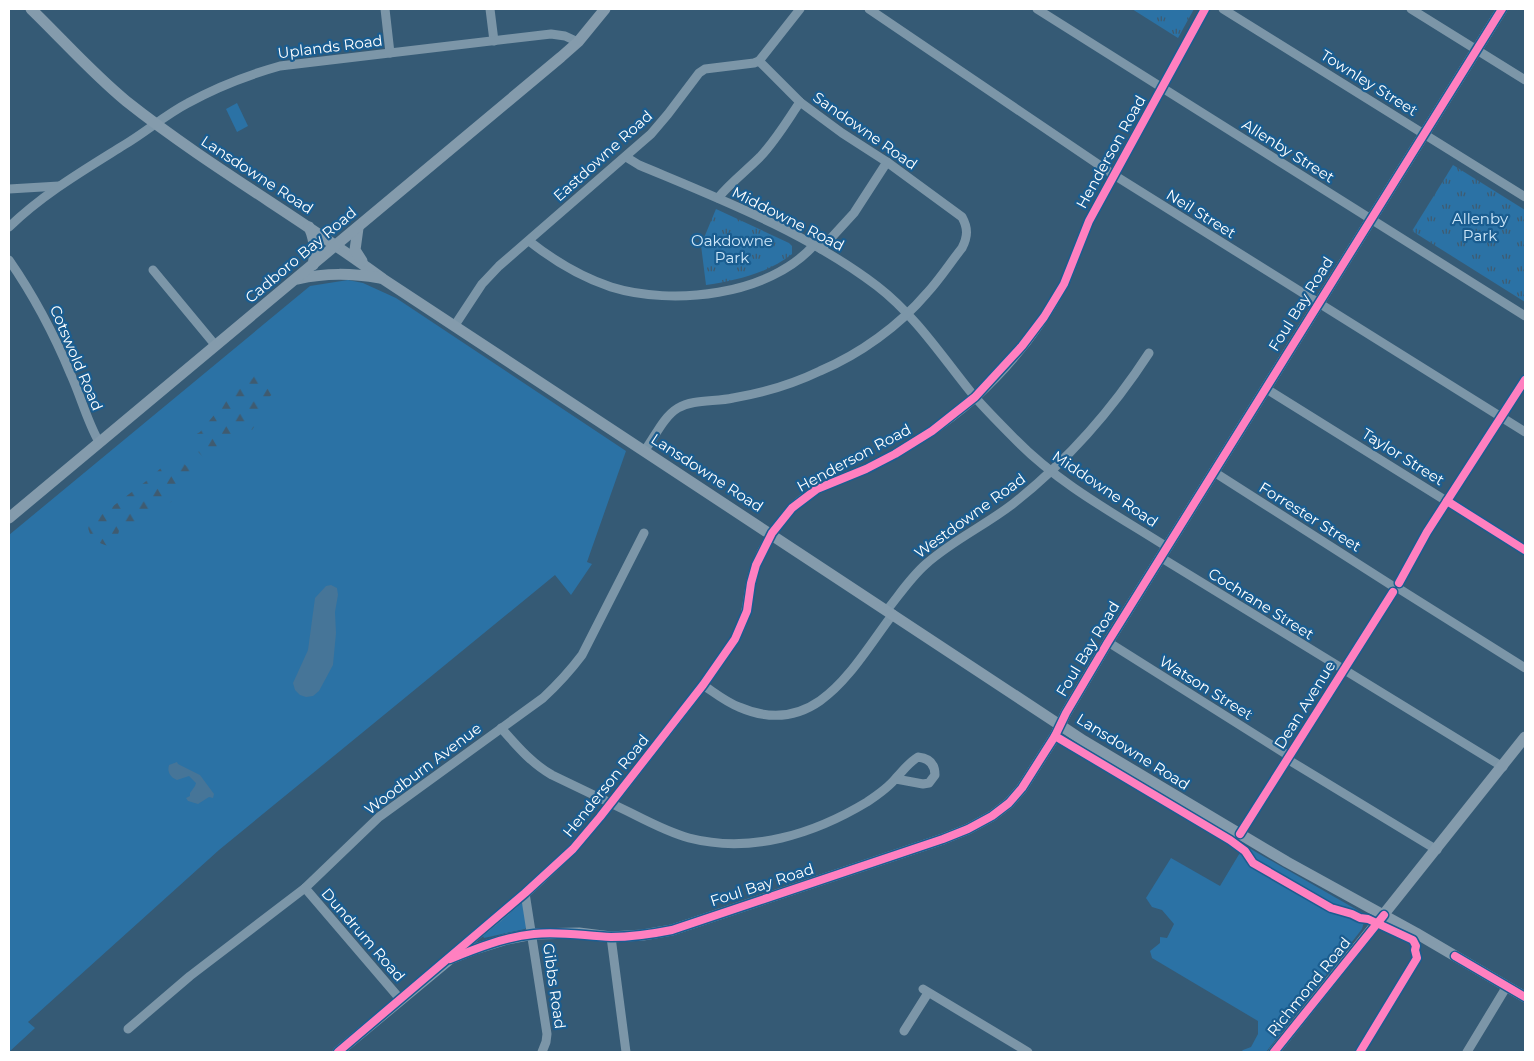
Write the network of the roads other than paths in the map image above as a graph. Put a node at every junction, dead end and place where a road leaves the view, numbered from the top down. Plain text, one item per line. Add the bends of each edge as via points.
1 (30, 9) edge
2 (385, 9) edge
3 (490, 9) edge
4 (800, 9) edge
5 (869, 9) edge
6 (1037, 9) edge
7 (1205, 9) edge
8 (1223, 9) edge
9 (1410, 9) edge
10 (1502, 9) edge
11 (602, 11) edge
12 (494, 41) junction
13 (578, 42) junction
14 (1476, 50) junction
15 (390, 53) junction
16 (759, 61) junction
17 (1525, 80) edge
18 (1162, 88) junction
19 (800, 102) junction
20 (156, 124) junction
21 (1424, 134) junction
22 (626, 157) junction
23 (887, 162) junction
24 (1114, 175) junction
25 (59, 186) junction
26 (9, 189) edge
27 (1525, 197) edge
28 (718, 198) junction
29 (1371, 218) junction
30 (9, 227) edge
31 (309, 227) junction
32 (358, 228) junction
33 (529, 241) junction
34 (337, 245) junction
35 (817, 247) junction
36 (9, 260) edge
37 (313, 264) junction
38 (369, 268) junction
39 (153, 270) dead end
40 (383, 278) junction
41 (295, 279) junction
42 (1318, 303) junction
43 (907, 312) junction
44 (1525, 316) edge
45 (455, 326) junction
46 (216, 346) junction
47 (1149, 354) dead end
48 (1525, 380) edge
49 (1265, 388) junction
50 (975, 397) junction
51 (1501, 417) junction
52 (1525, 432) edge
53 (99, 442) junction
54 (645, 450) junction
55 (1051, 471) junction
56 (1214, 472) junction
57 (1447, 501) junction
58 (9, 518) edge
59 (644, 533) dead end
60 (772, 534) junction
61 (1167, 547) junction
62 (1525, 550) edge
63 (1160, 558) junction
64 (1396, 588) junction
65 (890, 612) junction
66 (1108, 642) junction
67 (1525, 668) edge
68 (1343, 671) junction
69 (703, 685) junction
70 (1061, 724) junction
71 (501, 728) junction
72 (1525, 737) edge
73 (1288, 758) junction
74 (1503, 767) junction
75 (896, 780) dead end
76 (611, 804) junction
77 (1240, 834) junction
78 (1436, 850) junction
79 (305, 888) junction
80 (525, 893) junction
81 (1384, 915) junction
82 (533, 934) junction
83 (611, 937) junction
84 (450, 958) junction
85 (1417, 958) dead end
86 (1506, 986) junction
87 (1525, 997) edge
88 (400, 999) junction
89 (128, 1029) dead end
90 (904, 1031) dead end
91 (338, 1052) edge
92 (542, 1052) edge
93 (626, 1052) edge
94 (1028, 1052) edge
95 (1274, 1052) edge
96 (1360, 1052) edge
97 (1467, 1052) edge

1 - 20 main road, Lansdowne Road via 92,72
2 - 15 street
3 - 12 street
4 - 16 street
5 - 24 street, Neil Street
6 - 18 street, Allenby Street
7 - 18 street, Henderson Road
8 - 21 street, Townley Street
9 - 14 street
10 - 14 main road, Foul Bay Road
11 - 13 main road, Cadboro Bay Road
12 - 13 street, Uplands Road via 551,34
12 - 15 street, Uplands Road
13 - 32 main road, Cadboro Bay Road
14 - 17 street
14 - 21 main road, Foul Bay Road
15 - 20 street, Uplands Road via 280,66 214,89
16 - 19 street, Sandowne Road
16 - 22 street, Eastdowne Road via 706,69 699,73 661,123
18 - 24 street, Henderson Road
18 - 29 street, Allenby Street
19 - 23 street, Sandowne Road
19 - 28 street via 768,148
20 - 25 street, Uplands Road
20 - 31 main road, Lansdowne Road
21 - 27 street, Townley Street
21 - 29 main road, Foul Bay Road
22 - 28 street, Middowne Road
22 - 33 street, Eastdowne Road
23 - 35 street via 854,213
23 - 43 street, Sandowne Road via 962,217 967,232 962,248 926,294
24 - 42 street, Neil Street
24 - 50 street, Henderson Road via 1089,221 1053,303 1022,346
25 - 26 street
25 - 30 street, Uplands Road
28 - 35 street, Middowne Road
29 - 42 main road, Foul Bay Road
29 - 44 street, Allenby Street
31 - 34 main road, Lansdowne Road
31 - 37 main road via 315,247
32 - 34 main road, Cadboro Bay Road
32 - 38 main road via 356,255
33 - 35 street via 564,266 590,279 636,293 660,295 695,295 749,284 795,263
33 - 45 street, Eastdowne Road via 488,276
34 - 37 main road, Cadboro Bay Road
34 - 38 main road, Lansdowne Road
35 - 43 street, Middowne Road via 878,287
36 - 53 street, Cotswold Road via 52,331
37 - 41 main road, Cadboro Bay Road
38 - 40 main road, Lansdowne Road
39 - 46 street
40 - 41 main road via 334,274
40 - 45 main road, Lansdowne Road
41 - 46 main road, Cadboro Bay Road
42 - 49 main road, Foul Bay Road
42 - 51 street, Neil Street
43 - 50 street, Middowne Road
43 - 54 street via 858,351 821,371 764,392 680,407 672,412
45 - 54 main road, Lansdowne Road
46 - 53 main road, Cadboro Bay Road
47 - 55 street, Westdowne Road via 1107,413
48 - 51 street, Dean Avenue
49 - 56 main road, Foul Bay Road
49 - 57 street, Taylor Street
50 - 55 street, Middowne Road via 1017,442
50 - 60 street, Henderson Road via 912,444 808,495 792,508
51 - 52 street, Neil Street
51 - 57 street, Dean Avenue
53 - 58 main road, Cadboro Bay Road
54 - 60 main road, Lansdowne Road
55 - 61 street, Middowne Road
55 - 65 street, Westdowne Road via 990,522 927,563 911,579
56 - 61 main road, Foul Bay Road
56 - 64 street, Forrester Street
57 - 62 street, Taylor Street
57 - 64 street, Dean Avenue
59 - 71 street, Woodburn Avenue via 592,637 569,672 543,698
60 - 65 main road, Lansdowne Road
60 - 69 street, Henderson Road via 756,565 742,626
61 - 63 main road, Foul Bay Road
63 - 66 main road, Foul Bay Road
63 - 68 street, Cochrane Street
64 - 67 street, Forrester Street
64 - 68 street, Dean Avenue
65 - 69 street, Westdowne Road via 841,684 802,711 758,714 739,707
65 - 70 main road, Lansdowne Road
66 - 70 main road, Foul Bay Road
66 - 73 street, Watson Street
68 - 73 street, Dean Avenue
68 - 74 street, Cochrane Street
69 - 76 street, Henderson Road
70 - 77 main road, Lansdowne Road
70 - 83 main road, Foul Bay Road via 1022,788 992,816 968,829 672,930
71 - 76 street via 538,768
71 - 79 street, Woodburn Avenue via 379,817
72 - 74 main road, Richmond Road
73 - 77 street, Dean Avenue
73 - 78 street, Watson Street
74 - 78 main road, Richmond Road
75 - 76 street via 868,801 818,826 770,841 741,844 708,842 684,836
76 - 80 street, Henderson Road via 573,849
77 - 81 main road, Lansdowne Road
78 - 81 main road, Richmond Road
79 - 88 street, Dundrum Road
79 - 89 street, Woodburn Avenue via 190,976
80 - 82 street, Gibbs Road
80 - 84 street, Henderson Road
81 - 86 main road, Lansdowne Road
81 - 95 main road, Richmond Road
82 - 83 main road, Foul Bay Road via 579,933
82 - 84 main road, Foul Bay Road
82 - 92 street, Gibbs Road via 547,1034
83 - 93 street
84 - 88 main road, Henderson Road
85 - 96 street
86 - 87 main road, Lansdowne Road
86 - 97 street
88 - 91 main road, Henderson Road
90 - 94 street via 925,991

